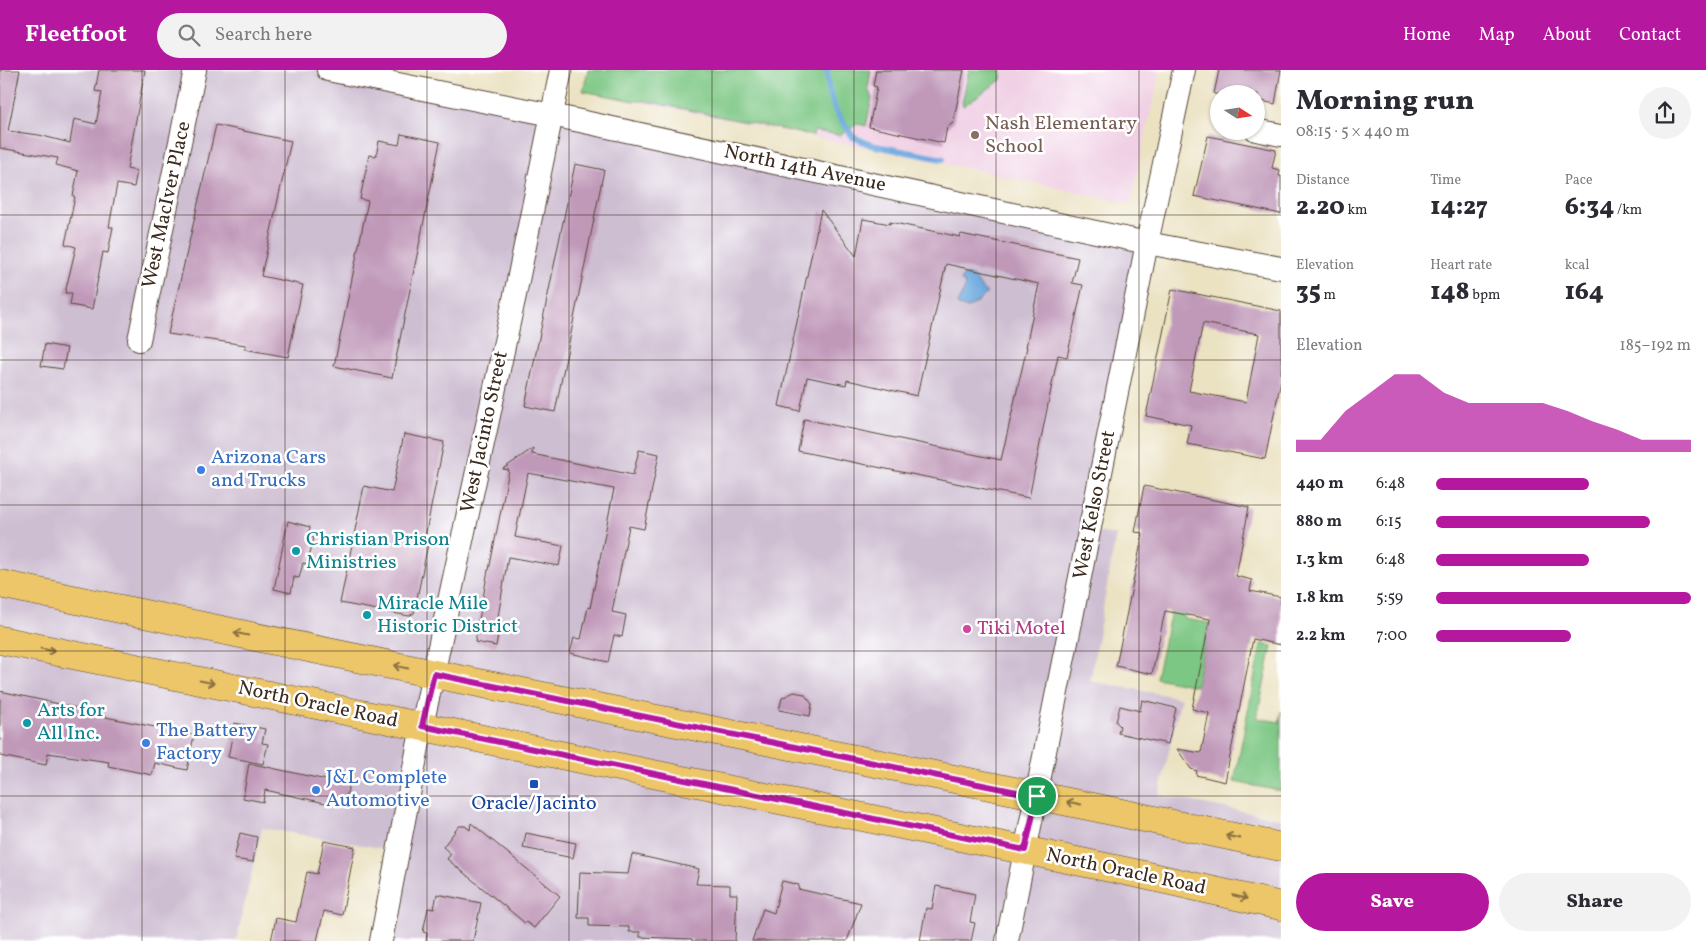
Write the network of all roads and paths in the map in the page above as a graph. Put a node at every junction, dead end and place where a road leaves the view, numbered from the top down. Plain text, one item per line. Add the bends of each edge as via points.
1 (195, 70) edge
2 (328, 70) edge
3 (561, 70) edge
4 (1184, 70) edge
5 (552, 115) junction
6 (1265, 130) edge
7 (1280, 130) edge
8 (1147, 243) junction
9 (1281, 268) edge
10 (139, 340) dead end
11 (0, 584) edge
12 (0, 640) edge
13 (434, 674) junction
14 (422, 726) junction
15 (1037, 796) junction
16 (1281, 847) edge
17 (1025, 850) junction
18 (1281, 906) edge
19 (381, 941) edge
20 (1007, 941) edge

1 - 10 street, West MacIver Place
2 - 5 street, North 14th Avenue
3 - 5 street, West Jacinto Street
4 - 8 street, West Kelso Street
5 - 8 street, North 14th Avenue
5 - 13 street, West Jacinto Street
6 - 7 street
8 - 9 street, North 14th Avenue
8 - 15 street, West Kelso Street
13 -> 11 main road
12 -> 14 main road, North Oracle Road
13 - 14 street, West Jacinto Street
13 - 15 main road
14 - 17 main road, North Oracle Road
14 - 19 street, West Jacinto Street
16 -> 15 main road
15 - 17 street, West Kelso Street
17 -> 18 main road, North Oracle Road
17 - 20 street, West Kelso Street

